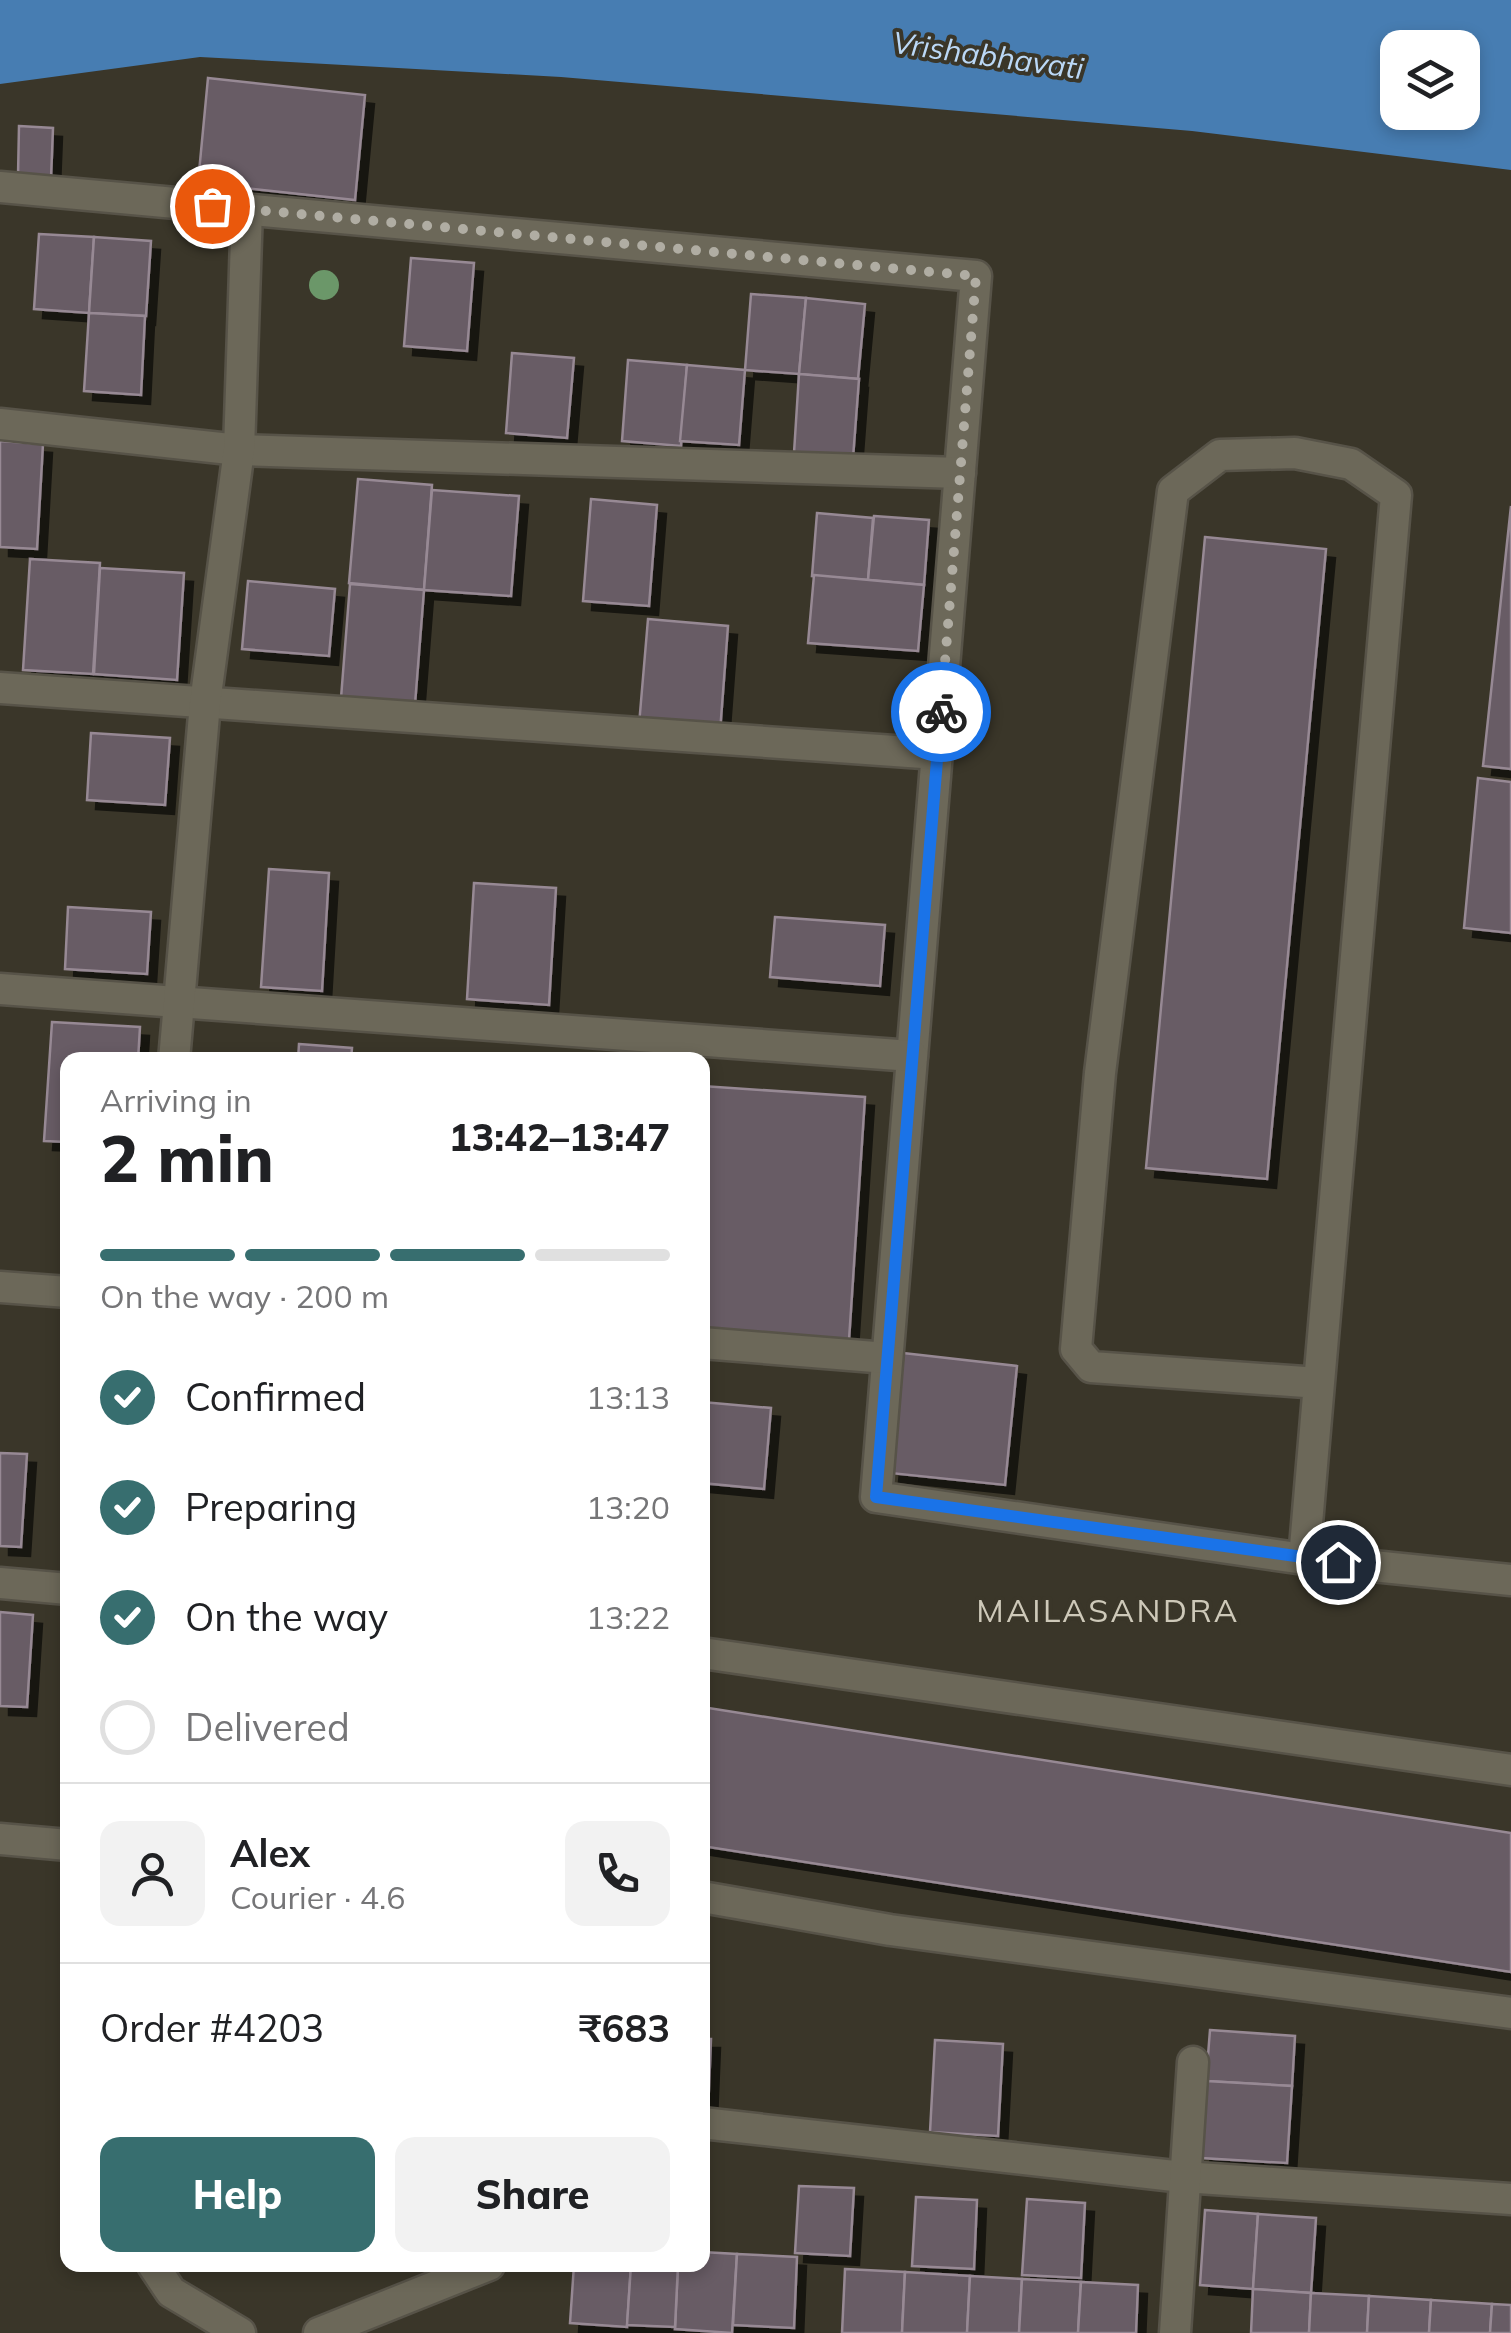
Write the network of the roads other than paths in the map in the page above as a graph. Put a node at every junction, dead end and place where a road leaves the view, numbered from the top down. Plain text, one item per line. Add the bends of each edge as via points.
1 (0, 186) edge
2 (247, 209) junction
3 (0, 424) edge
4 (240, 450) junction
5 (960, 473) junction
6 (0, 688) edge
7 (204, 703) junction
8 (937, 754) junction
9 (0, 989) edge
10 (179, 1002) junction
11 (175, 1052) edge
12 (912, 1056) junction
13 (0, 1286) edge
14 (60, 1291) edge
15 (710, 1344) edge
16 (888, 1358) junction
17 (1319, 1383) junction
18 (1304, 1559) junction
19 (1511, 1580) edge
20 (0, 1583) edge
21 (60, 1588) edge
22 (710, 1654) edge
23 (1511, 1770) edge
24 (0, 1839) edge
25 (60, 1844) edge
26 (710, 1897) edge
27 (1511, 2013) edge
28 (1193, 2062) dead end
29 (710, 2124) edge
30 (1183, 2177) junction
31 (1511, 2198) edge
32 (157, 2272) edge
33 (471, 2272) edge
34 (240, 2333) edge
35 (318, 2333) edge
36 (1175, 2333) edge

1 - 2 street
2 - 4 street
2 - 5 street via 976,276
3 - 4 street
4 - 5 street
4 - 7 street
5 - 8 street
6 - 7 street
7 - 8 street
7 - 10 street
8 - 12 street
9 - 10 street
10 - 11 street
10 - 12 street
12 - 16 street
13 - 14 street
15 - 16 street
16 - 18 street via 876,1497
17 - 17 street via 1396,496 1352,464 1295,453 1220,455 1173,491 1100,1072 1076,1349 1091,1367
17 - 18 street
18 - 19 street
20 - 21 street
22 - 23 street
24 - 25 street
26 - 27 street via 890,1930
28 - 30 street
29 - 30 street
30 - 31 street
30 - 36 street
32 - 34 street via 170,2292
33 - 35 street

